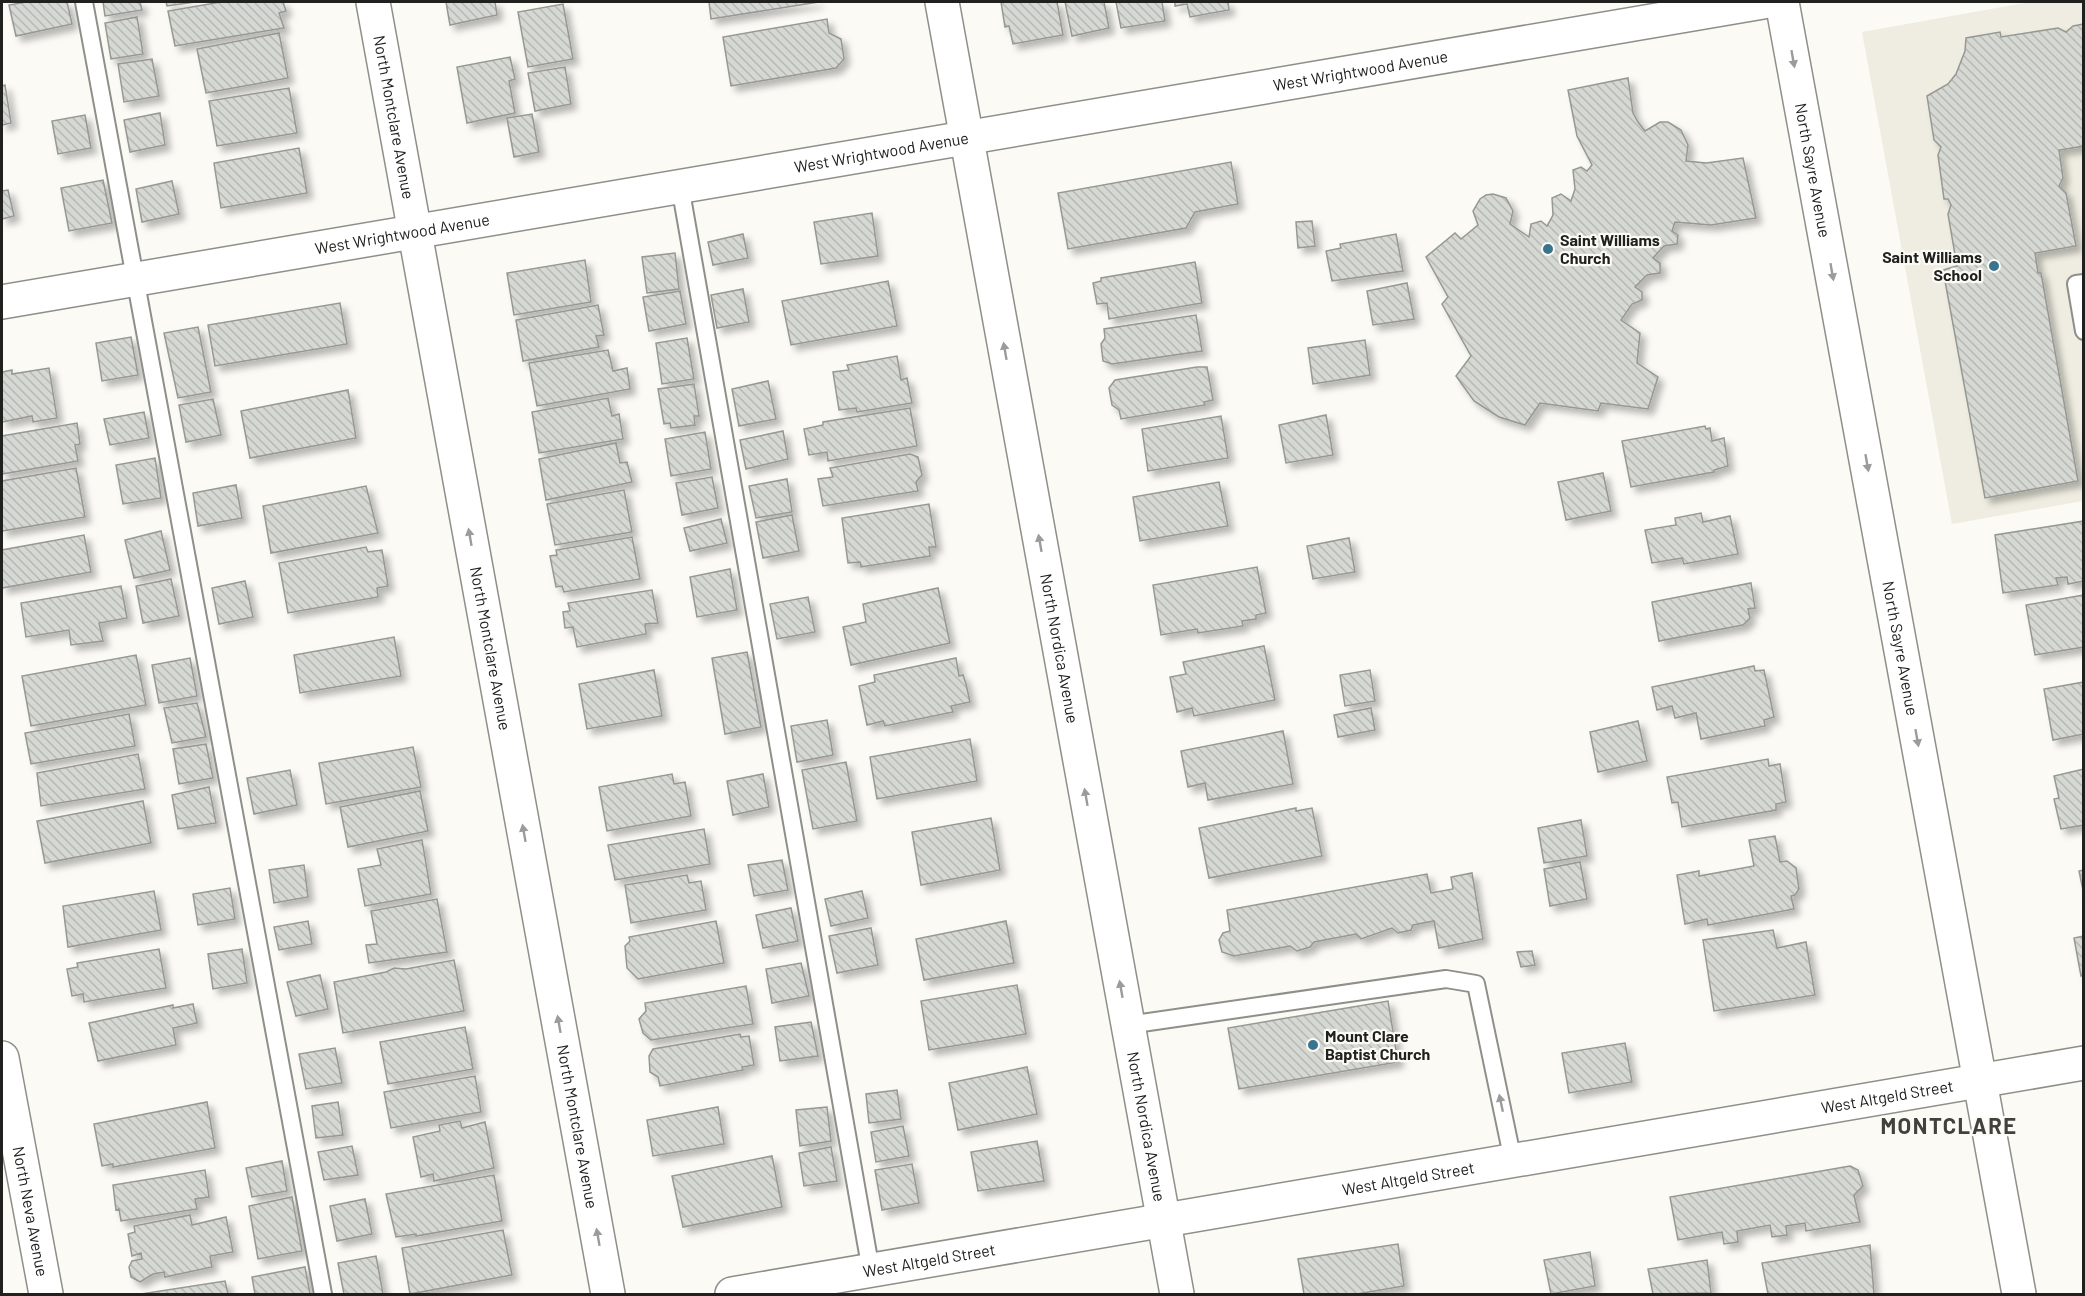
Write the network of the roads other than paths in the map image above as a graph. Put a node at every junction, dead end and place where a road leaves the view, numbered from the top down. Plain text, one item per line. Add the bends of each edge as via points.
1 (84, 2) edge
2 (373, 2) edge
3 (942, 2) edge
4 (1763, 2) edge
5 (1782, 2) edge
6 (967, 137) junction
7 (680, 186) junction
8 (415, 232) junction
9 (137, 279) junction
10 (2084, 283) edge
11 (2, 302) edge
12 (2084, 332) edge
13 (1128, 1025) junction
14 (2, 1058) edge
15 (2084, 1063) edge
16 (1980, 1080) junction
17 (1513, 1161) junction
18 (1164, 1221) junction
19 (871, 1271) junction
20 (46, 1294) edge
21 (323, 1294) edge
22 (608, 1294) edge
23 (732, 1294) edge
24 (1177, 1294) edge
25 (2019, 1294) edge

1 - 9 lane
2 - 8 street, North Montclare Avenue
3 - 6 street, North Nordica Avenue
4 - 6 street, West Wrightwood Avenue
5 -> 16 street, North Sayre Avenue
6 - 7 street, West Wrightwood Avenue
13 -> 6 street, North Nordica Avenue
7 - 8 street, West Wrightwood Avenue
7 - 19 lane
8 - 9 street, West Wrightwood Avenue
22 -> 8 street, North Montclare Avenue
9 - 11 street, West Wrightwood Avenue
9 - 21 lane
10 - 12 lane via 2076,284
17 -> 13 lane via 1476,984 1446,978
13 - 18 street, North Nordica Avenue
14 - 20 street, North Neva Avenue
15 - 16 street, West Altgeld Street
16 - 17 street, West Altgeld Street
16 - 25 street, North Sayre Avenue
17 - 18 street, West Altgeld Street
18 - 19 street, West Altgeld Street
18 - 24 street, North Nordica Avenue
19 - 23 street, West Altgeld Street

